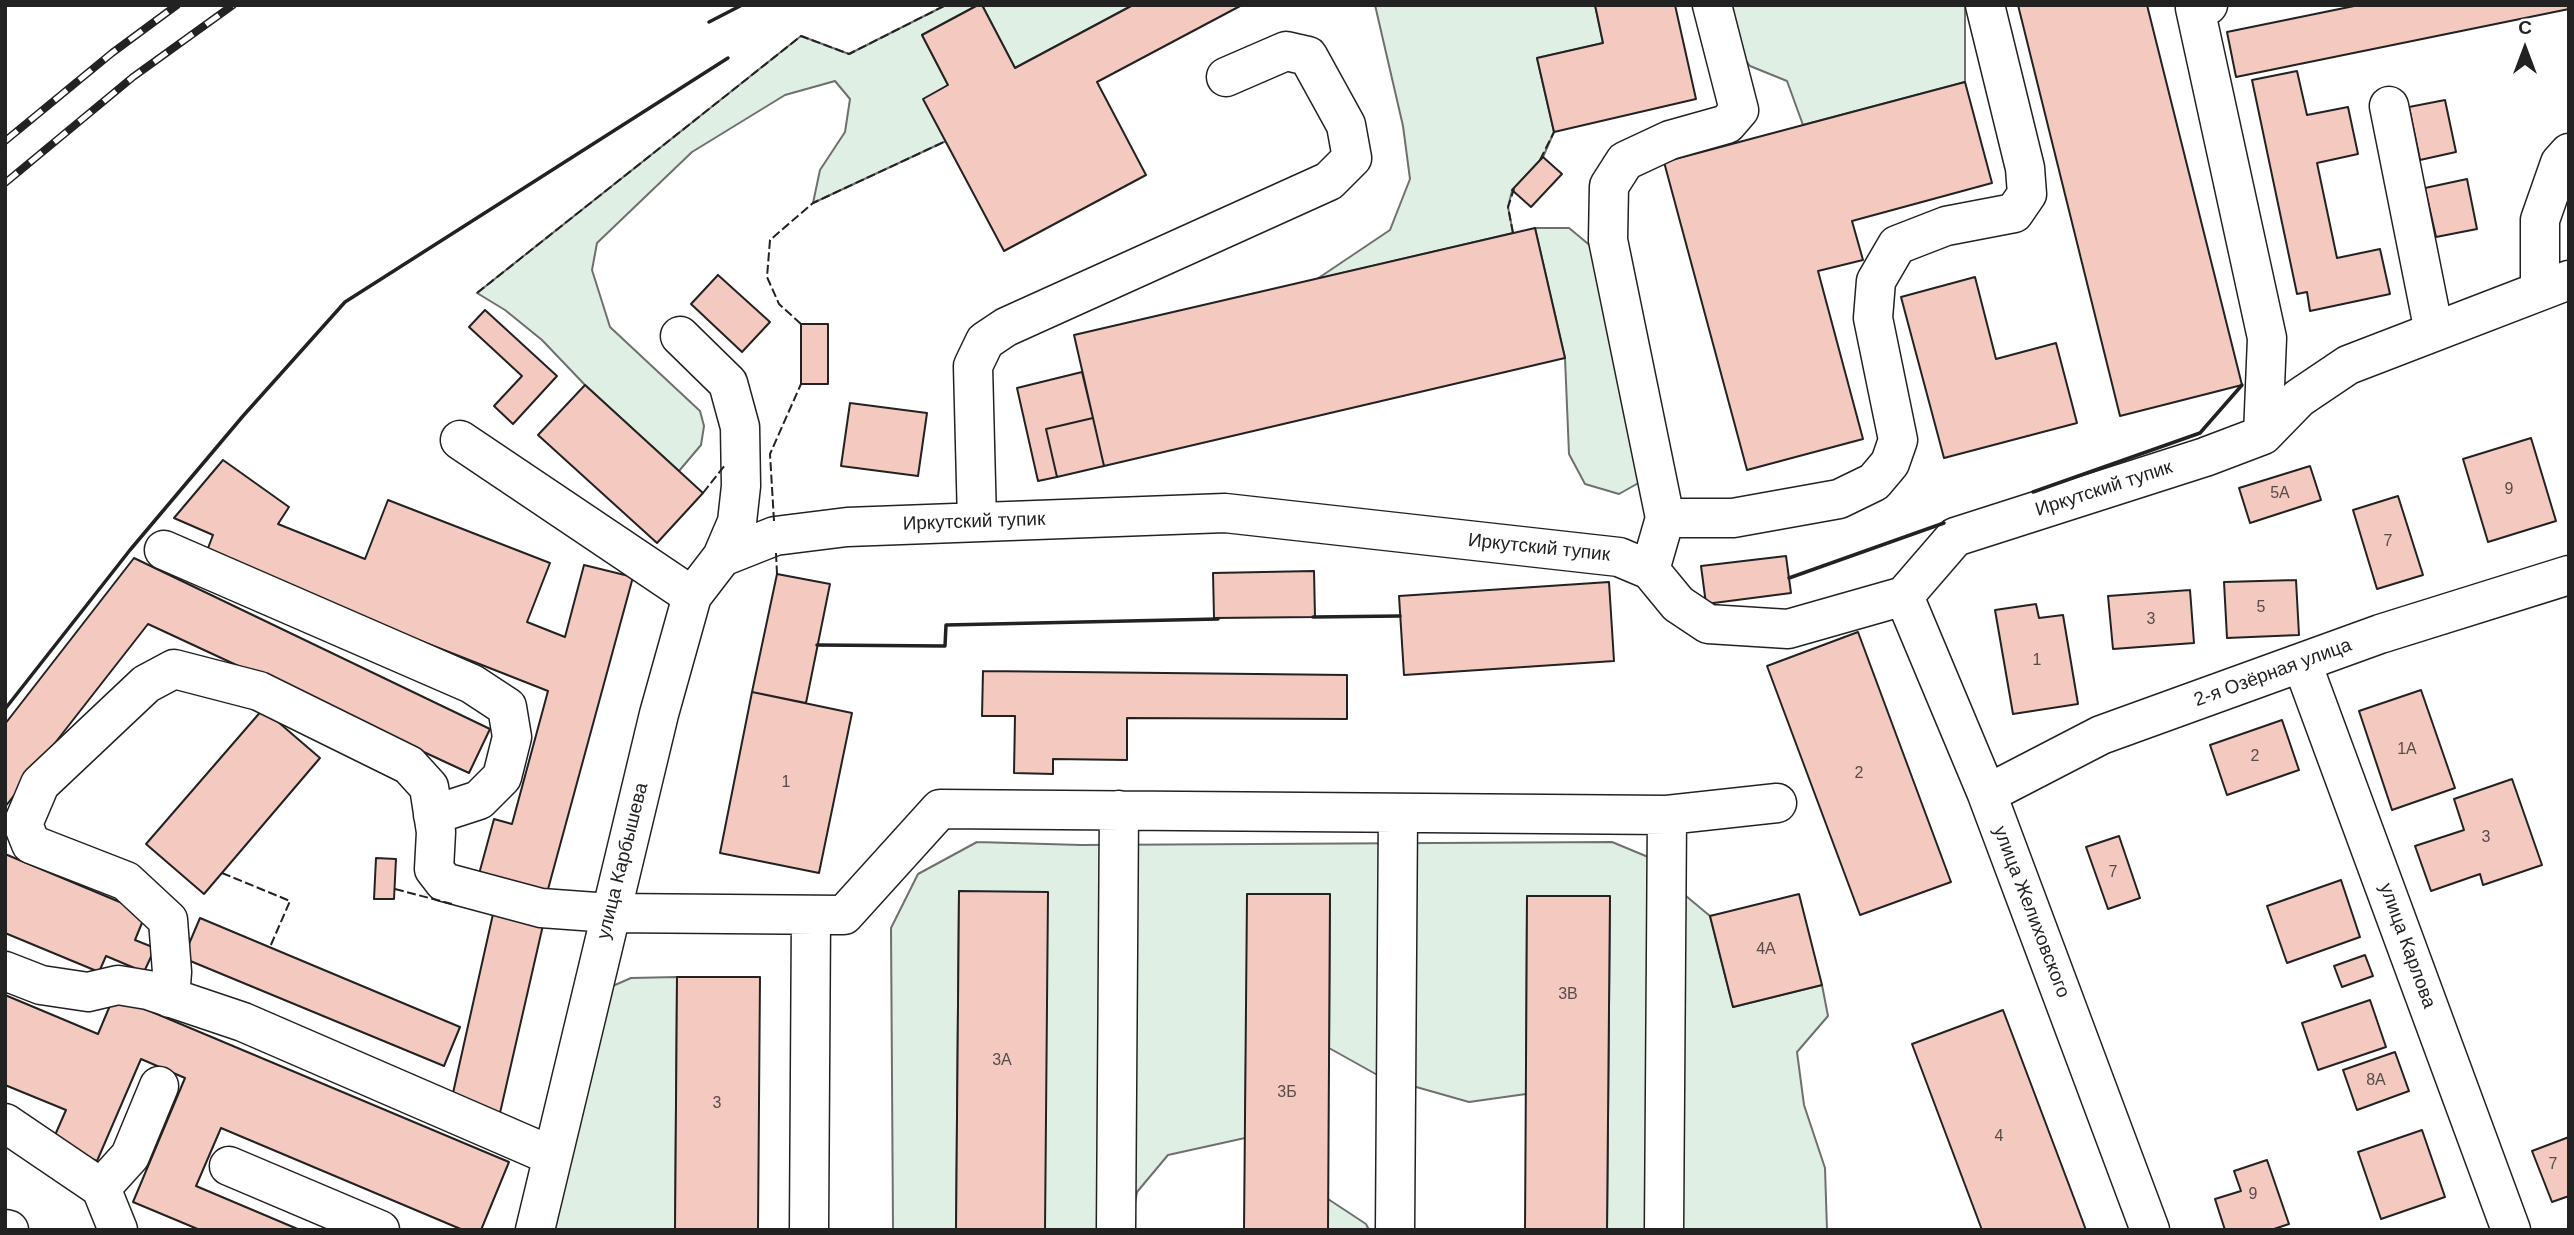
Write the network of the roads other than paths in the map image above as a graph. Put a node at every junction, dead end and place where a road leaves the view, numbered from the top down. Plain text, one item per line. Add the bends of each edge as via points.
1 (1712, 5) edge
2 (1985, 5) edge
3 (2208, 5) edge
4 (1226, 77) dead end
5 (2389, 106) dead end
6 (2569, 153) edge
7 (2555, 286) edge
8 (2434, 332) junction
9 (680, 336) dead end
10 (2263, 435) junction
11 (460, 440) dead end
12 (1665, 518) junction
13 (977, 522) junction
14 (164, 550) dead end
15 (722, 557) junction
16 (1650, 570) junction
17 (2569, 575) edge
18 (692, 596) junction
19 (1904, 596) junction
20 (2302, 663) junction
21 (1987, 793) junction
22 (1777, 803) dead end
23 (1119, 810) junction
24 (1398, 813) junction
25 (433, 815) junction
26 (1667, 815) junction
27 (610, 913) junction
28 (811, 915) junction
29 (5, 971) edge
30 (170, 998) junction
31 (159, 1086) dead end
32 (5, 1123) edge
33 (552, 1156) junction
34 (229, 1166) dead end
35 (101, 1188) junction
36 (118, 1230) edge
37 (380, 1230) edge
38 (535, 1230) edge
39 (809, 1230) edge
40 (1116, 1230) edge
41 (1395, 1230) edge
42 (1664, 1230) edge
43 (2150, 1230) edge
44 (2511, 1230) edge

1 - 12 street via 1739,110 1727,124 1625,161 1609,186 1608,240
2 - 12 street via 2025,168 2027,194 2014,213 1946,226 1897,245 1877,281 1873,318 1899,440 1890,463 1874,482 1839,499 1733,518
3 - 10 street via 2195,8 2267,338
4 - 13 street via 1286,51 1308,56 1346,125 1352,158 1329,181 1006,327 985,341 973,366
5 - 8 street
6 - 7 street via 2560,163 2540,220
7 - 8 street, Иркутский тупик
8 - 10 street, Иркутский тупик via 2348,365 2299,398
9 - 15 street, улица Карбышева via 728,383 740,427 737,522
10 - 19 street, Иркутский тупик via 1955,537
11 - 18 street
12 - 16 street
13 - 15 street, Иркутский тупик via 848,527 775,536
13 - 16 street, Иркутский тупик via 1226,513 1619,557
14 - 25 street via 472,684 507,707 512,737 502,777 479,800
15 - 18 street, улица Карбышева
16 - 19 street, Иркутский тупик via 1678,604 1708,624 1788,629
17 - 20 street, 2-я Озёрная улица
18 - 27 street, улица Карбышева
19 - 21 street, улица Желиховского
20 - 21 street, 2-я Озёрная улица via 2101,735
20 - 44 street, улица Карлова
21 - 43 street, улица Желиховского
22 - 26 street
23 - 24 street
23 - 28 street via 940,809 845,915
23 - 40 street
24 - 26 street
24 - 41 street
25 - 27 street via 434,869 444,882 541,908
25 - 30 street via 429,787 409,765 259,691 174,669 146,684 40,784 23,824 31,844 126,881 168,920
26 - 42 street
27 - 28 street
27 - 33 street, улица Карбышева
28 - 39 street
29 - 30 street via 41,985 88,992 118,985
30 - 33 street via 243,1022
31 - 35 street via 130,1156
32 - 35 street
33 - 38 street, улица Карбышева
34 - 37 street
35 - 36 street

